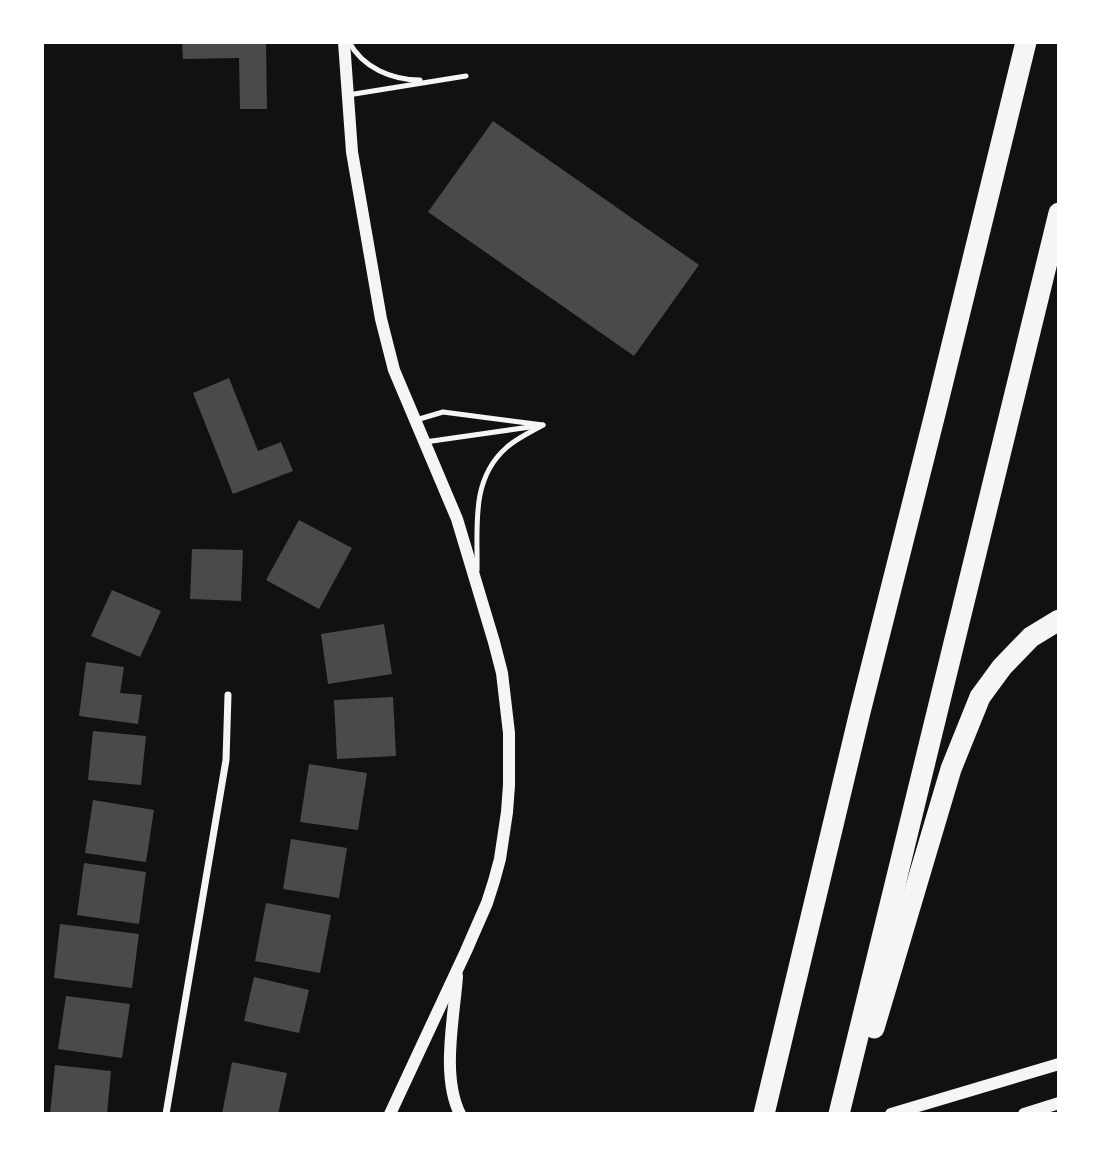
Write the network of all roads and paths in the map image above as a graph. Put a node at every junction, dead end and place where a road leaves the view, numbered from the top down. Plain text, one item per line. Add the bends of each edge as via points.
1 (346, 42) edge
2 (1026, 42) edge
3 (466, 76) dead end
4 (434, 81) junction
5 (348, 95) junction
6 (1059, 213) edge
7 (415, 420) junction
8 (543, 425) junction
9 (425, 442) junction
10 (477, 586) junction
11 (1059, 620) edge
12 (228, 695) dead end
13 (860, 712) junction
14 (458, 966) junction
15 (1059, 1064) edge
16 (1059, 1103) edge
17 (167, 1113) edge
18 (390, 1114) edge
19 (460, 1114) edge
20 (749, 1114) edge
21 (764, 1114) edge
22 (839, 1114) edge
23 (848, 1114) edge
24 (891, 1114) edge
25 (1024, 1114) edge

1 - 4 lane via 382,72 396,78
1 - 5 street
2 - 13 highway
3 - 4 lane
4 - 5 lane
5 - 7 street via 352,152 381,319 394,370
6 - 22 highway
7 - 8 lane via 443,412
7 - 9 street
8 - 9 lane
8 - 10 lane via 506,448 485,474 478,509
9 - 10 street via 457,519
10 - 14 street via 502,673 509,785 494,881
11 - 23 highway via 1031,638 980,697 951,769
12 - 17 street via 226,760
13 - 20 highway
13 - 21 highway
14 - 18 street
14 - 19 street via 450,1065
15 - 24 street
16 - 25 street

